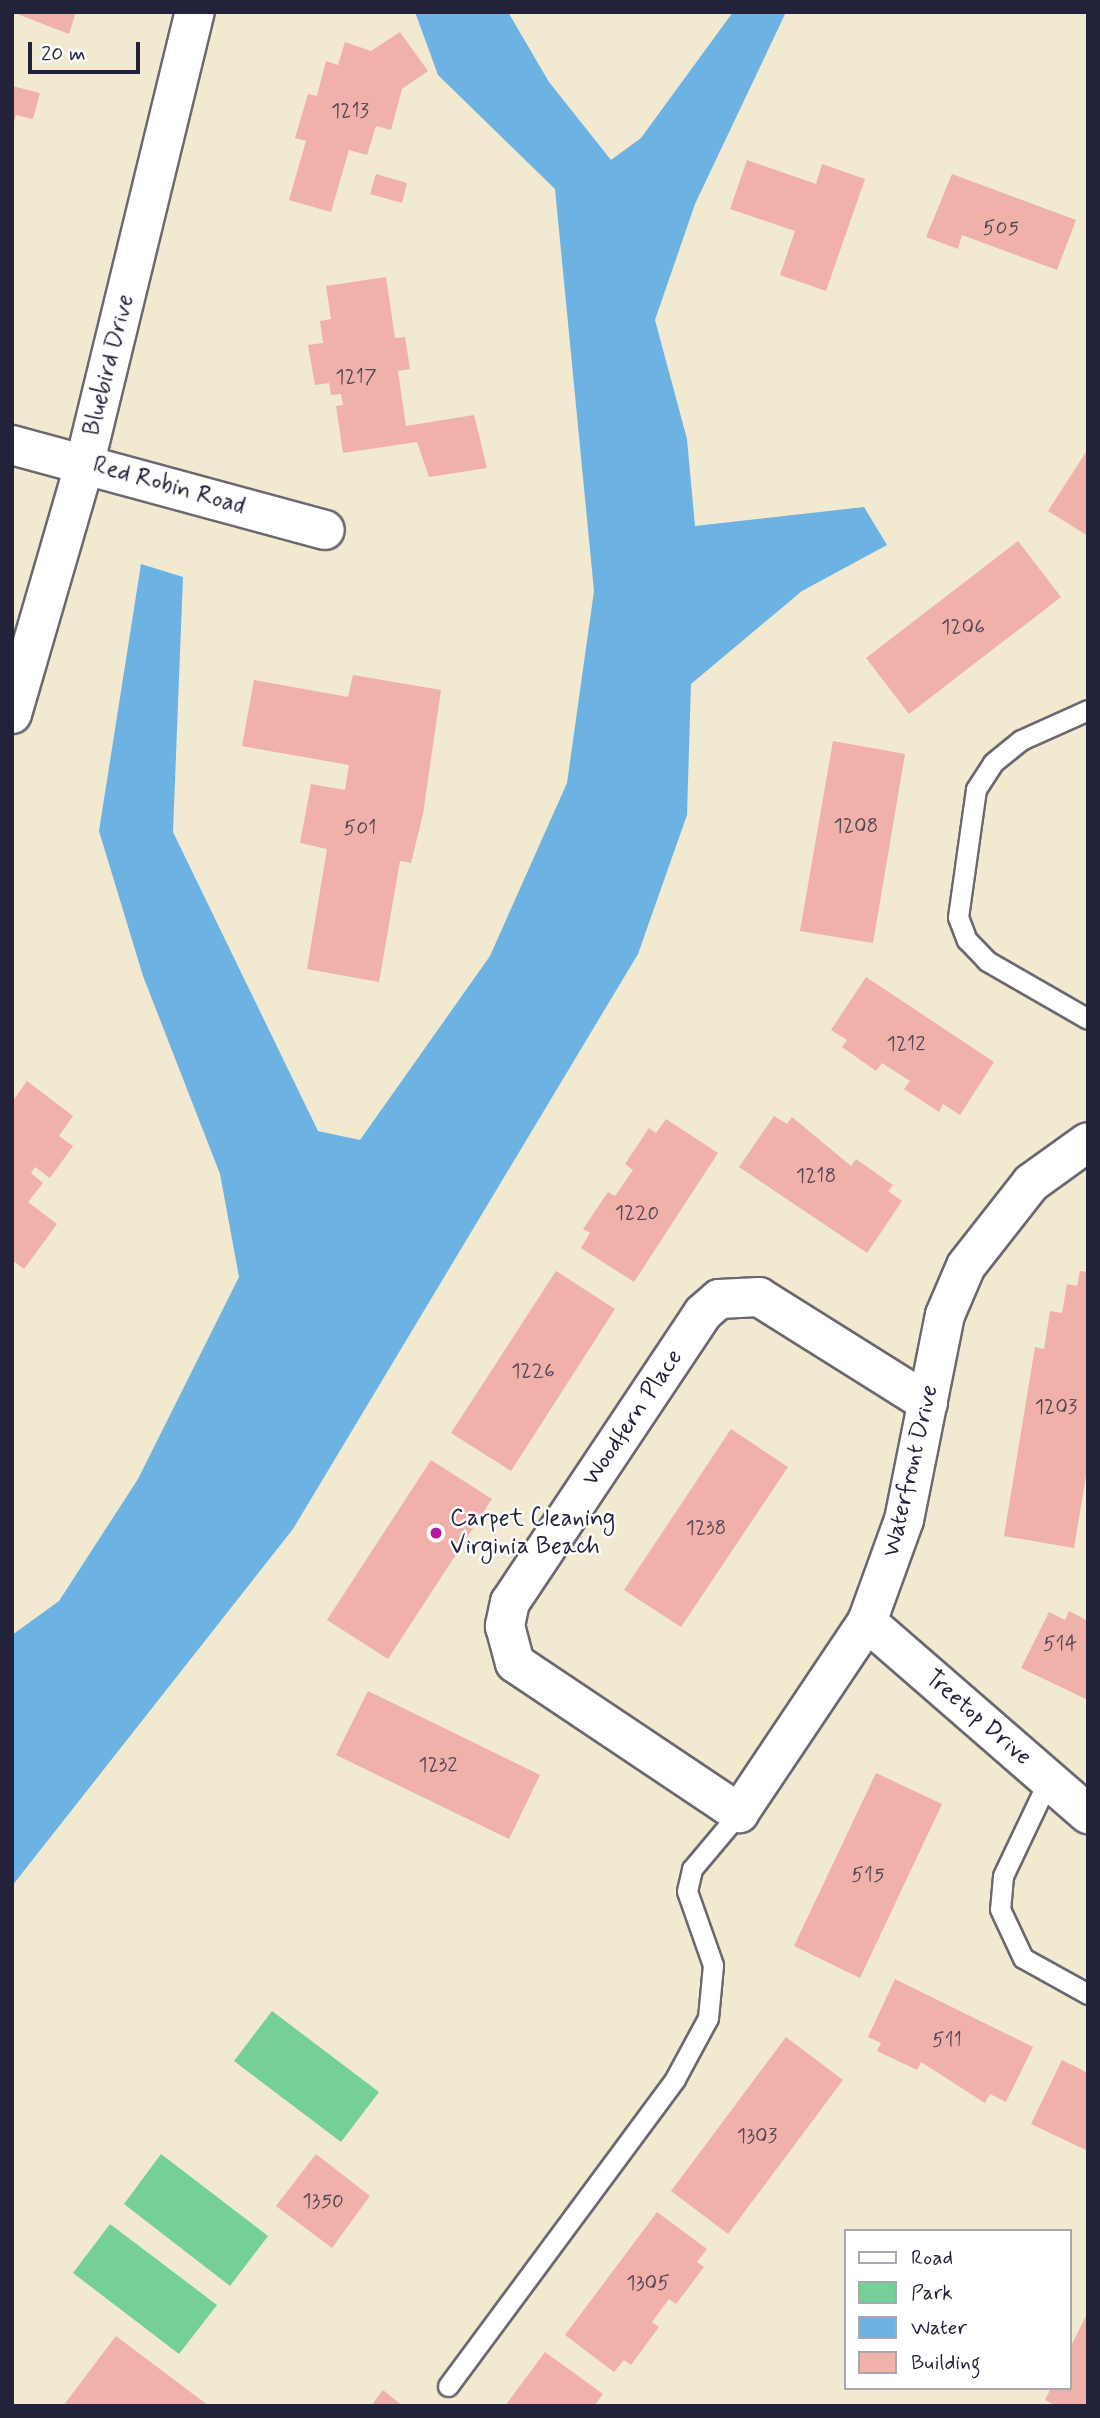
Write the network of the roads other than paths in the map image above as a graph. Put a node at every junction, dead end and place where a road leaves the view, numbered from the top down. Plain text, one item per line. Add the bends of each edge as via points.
1 (195, 12) edge
2 (12, 445) edge
3 (85, 462) junction
4 (325, 530) dead end
5 (1088, 710) edge
6 (12, 714) edge
7 (1088, 1019) edge
8 (1088, 1142) edge
9 (928, 1403) junction
10 (867, 1622) junction
11 (1049, 1779) junction
12 (739, 1813) junction
13 (1088, 1814) edge
14 (1088, 1994) edge
15 (448, 2386) dead end

1 - 3 street, Bluebird Drive
2 - 3 street, Red Robin Road
3 - 4 street, Red Robin Road
3 - 6 street, Bluebird Drive
5 - 7 lane via 1021,740 993,763 976,789 958,917 967,940 987,961
8 - 9 street, Waterfront Drive via 1031,1183 965,1266 945,1315
9 - 10 street, Waterfront Drive via 904,1520
9 - 12 street, Woodfern Place via 759,1297 719,1299 704,1313 510,1602 505,1626 515,1663
10 - 11 street, Treetop Drive
10 - 12 street, Waterfront Drive
11 - 13 street, Treetop Drive
11 - 14 lane via 1003,1876 1000,1909 1023,1958
12 - 15 lane via 692,1869 687,1891 713,1965 708,2018 675,2079

